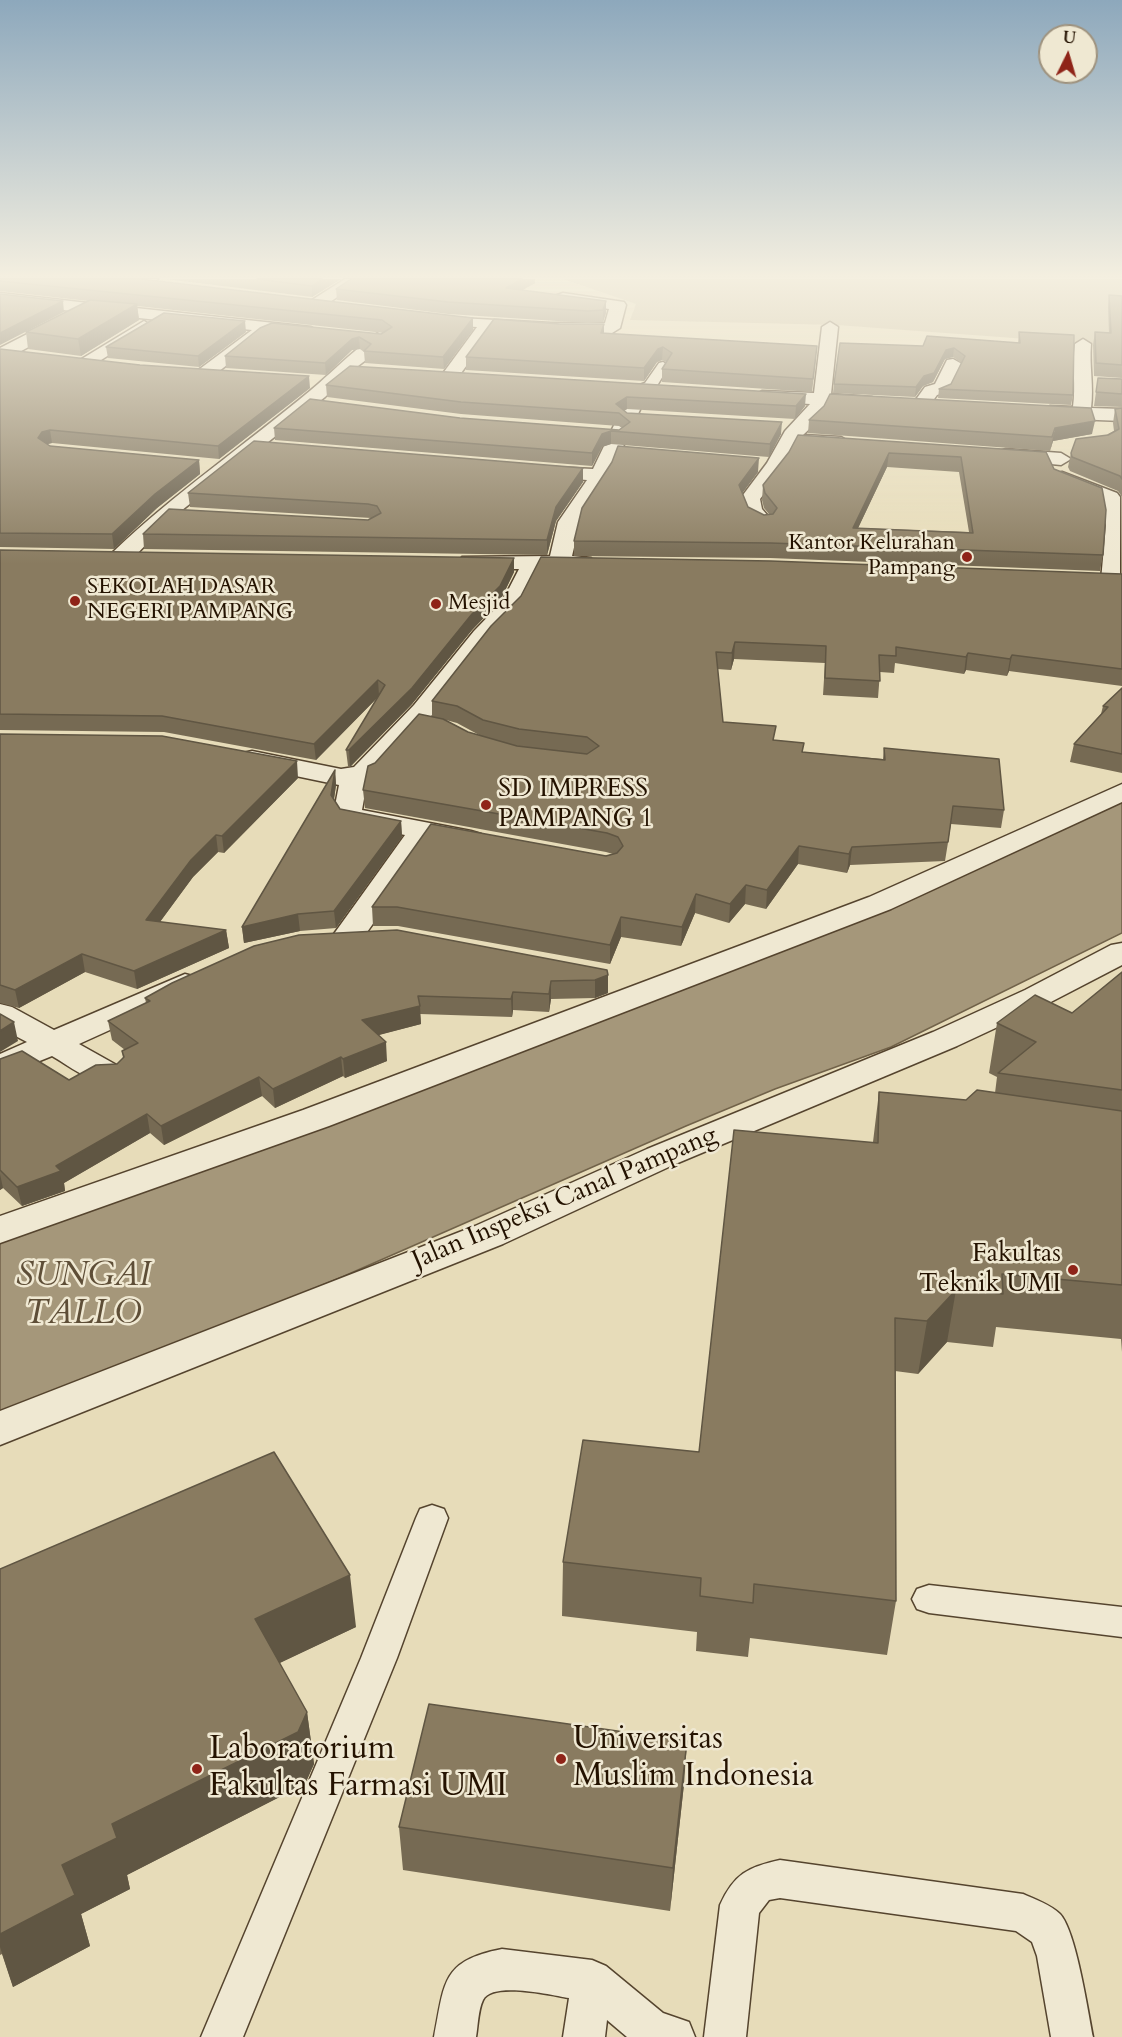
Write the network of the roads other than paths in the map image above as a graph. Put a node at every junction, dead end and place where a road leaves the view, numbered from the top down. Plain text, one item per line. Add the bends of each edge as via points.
1 (194, 374) edge
2 (338, 374) edge
3 (427, 374) edge
4 (658, 374) edge
5 (825, 374) edge
6 (948, 374) edge
7 (1082, 374) edge
8 (204, 375) joint
9 (227, 376) edge
10 (450, 376) joint
11 (472, 378) edge
12 (307, 381) edge
13 (329, 382) junction
14 (1083, 383) junction
15 (1103, 384) edge
16 (618, 388) edge
17 (640, 390) junction
18 (663, 391) edge
19 (742, 395) edge
20 (822, 399) junction
21 (306, 403) junction
22 (921, 405) junction
23 (330, 406) edge
24 (944, 406) edge
25 (1035, 411) edge
26 (1090, 414) junction
27 (1122, 415) edge
28 (650, 418) edge
29 (789, 431) junction
30 (597, 432) edge
31 (619, 434) junction
32 (1106, 438) edge
33 (856, 444) edge
34 (248, 446) junction
35 (284, 449) edge
36 (634, 454) edge
37 (992, 454) edge
38 (753, 463) edge
39 (192, 465) edge
40 (776, 465) junction
41 (224, 466) junction
42 (518, 468) edge
43 (600, 475) junction
44 (165, 514) junction
45 (201, 516) edge
46 (763, 523) edge
47 (156, 558) edge
48 (450, 561) edge
49 (533, 563) junction
50 (559, 563) junction
51 (606, 564) edge
52 (1089, 579) edge
53 (1117, 580) edge
54 (225, 753) edge
55 (354, 778) junction
56 (1122, 792) edge
57 (423, 831) junction
58 (503, 845) edge
59 (381, 936) edge
60 (1122, 952) edge
61 (213, 970) edge
62 (606, 976) edge
63 (660, 985) junction
64 (0, 1014) edge
65 (54, 1043) junction
66 (0, 1067) edge
67 (108, 1074) edge
68 (0, 1230) edge
69 (0, 1429) edge
70 (432, 1518) dead end
71 (929, 1599) dead end
72 (1122, 1622) edge
73 (592, 1980) junction
74 (222, 2037) edge
75 (455, 2037) edge
76 (584, 2037) edge
77 (674, 2037) edge
78 (725, 2037) edge
79 (1072, 2037) edge

1 - 8 street
2 - 13 street
3 - 10 street
4 - 17 lane via 650,386
5 - 20 street
6 - 22 street via 942,388 931,391
7 - 14 street
8 - 9 street
10 - 11 street
12 - 13 street
13 - 21 street
14 - 15 street
14 - 26 street
16 - 17 street
17 - 18 street
17 - 31 street
19 - 20 street
20 - 22 street
20 - 29 street via 814,414
21 - 23 street
21 - 34 street
22 - 24 street
25 - 26 street
26 - 27 street
26 - 32 street
28 - 31 street
29 - 33 street
29 - 40 street
30 - 31 street
31 - 36 street
31 - 43 street
34 - 35 street
34 - 41 street
37 - 53 street via 1064,451 1056,467 1060,477 1110,497 1114,502
38 - 40 street
39 - 41 street
40 - 46 street via 750,500 752,510
41 - 44 street
42 - 43 street
43 - 50 street via 569,522
44 - 45 street
44 - 47 street via 110,557
48 - 49 street
49 - 50 street
49 - 55 street via 512,605 482,636 422,724
50 - 51 street
52 - 53 street
54 - 55 street
55 - 57 street via 350,816
56 - 63 street via 880,903
57 - 58 street
57 - 59 street via 335,939
60 - 69 street, Jalan Inspeksi Canal Pampang via 945,1039 660,1157 489,1235
61 - 65 street
62 - 63 street
63 - 68 street via 316,1118
64 - 65 street
65 - 66 street
65 - 67 street
70 - 74 lane via 379,1658
71 - 72 lane
73 - 75 lane via 502,1969 477,1974 464,1990
73 - 76 lane
73 - 77 lane via 651,2030
78 - 79 lane via 740,1905 758,1884 780,1879 1023,1913 1047,1929 1058,1956

